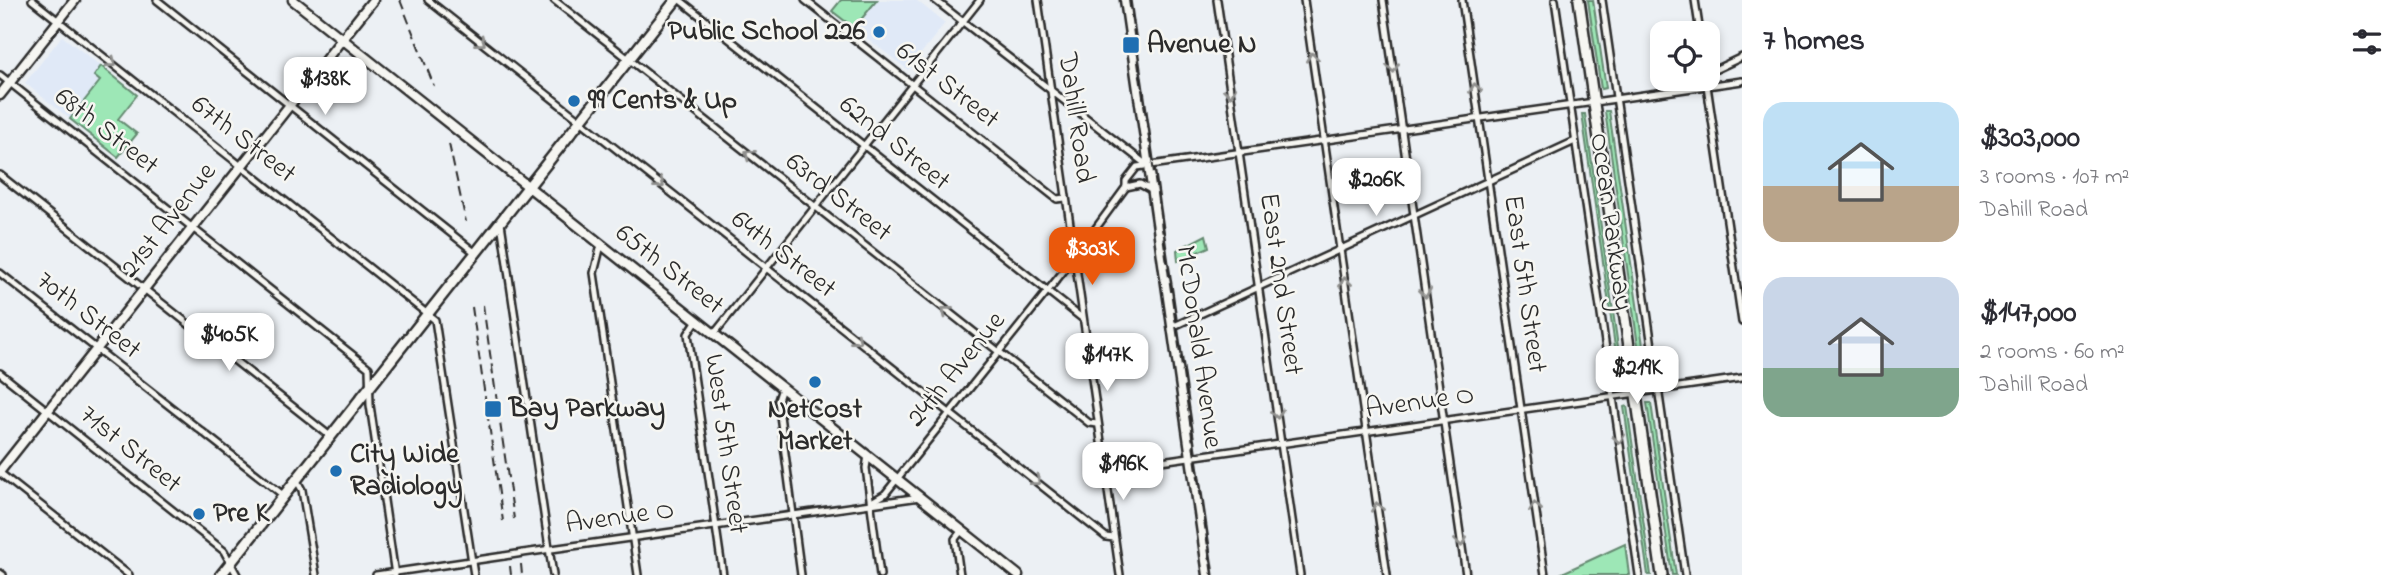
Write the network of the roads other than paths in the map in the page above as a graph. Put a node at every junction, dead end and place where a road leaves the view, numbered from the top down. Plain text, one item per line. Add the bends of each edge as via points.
1 (32, 0) edge
2 (75, 0) edge
3 (157, 0) edge
4 (293, 0) edge
5 (373, 0) edge
6 (428, 0) edge
7 (554, 0) edge
8 (678, 0) edge
9 (805, 0) edge
10 (935, 0) edge
11 (980, 0) edge
12 (1038, 0) edge
13 (1125, 0) edge
14 (1217, 0) edge
15 (1304, 0) edge
16 (1383, 0) edge
17 (1462, 0) edge
18 (1555, 0) edge
19 (1578, 0) edge
20 (1602, 0) edge
21 (1695, 0) edge
22 (58, 21) junction
23 (1698, 21) edge
24 (962, 22) junction
25 (342, 39) junction
26 (1742, 57) edge
27 (629, 59) junction
28 (1720, 67) edge
29 (0, 75) edge
30 (1742, 80) edge
31 (1720, 81) edge
32 (9, 83) junction
33 (912, 85) junction
34 (1050, 91) junction
35 (1658, 91) edge
36 (1707, 91) edge
37 (0, 94) edge
38 (1616, 99) junction
39 (1594, 102) junction
40 (289, 105) junction
41 (1571, 105) junction
42 (1479, 119) junction
43 (581, 121) junction
44 (1402, 130) junction
45 (1325, 141) junction
46 (1575, 141) junction
47 (863, 146) junction
48 (1239, 154) junction
49 (242, 166) junction
50 (1148, 166) junction
51 (0, 175) edge
52 (1488, 181) junction
53 (529, 187) junction
54 (1126, 187) junction
55 (1152, 192) junction
56 (1065, 198) junction
57 (815, 206) junction
58 (1414, 215) junction
59 (501, 223) junction
60 (193, 227) junction
61 (601, 245) junction
62 (1340, 248) junction
63 (477, 254) junction
64 (1074, 258) junction
65 (766, 268) junction
66 (0, 273) edge
67 (1259, 287) junction
68 (145, 288) junction
69 (1047, 292) junction
70 (427, 313) junction
71 (1083, 319) junction
72 (696, 320) junction
73 (1742, 322) edge
74 (1172, 327) junction
75 (714, 334) junction
76 (96, 349) junction
77 (999, 352) junction
78 (0, 373) edge
79 (1742, 378) edge
80 (370, 386) junction
81 (782, 387) junction
82 (1658, 390) junction
83 (1635, 393) junction
84 (1612, 397) junction
85 (1521, 410) junction
86 (47, 411) junction
87 (950, 414) junction
88 (1444, 421) junction
89 (1098, 424) junction
90 (1366, 432) junction
91 (330, 436) junction
92 (1282, 444) junction
93 (868, 456) junction
94 (1191, 457) junction
95 (1105, 470) junction
96 (0, 472) edge
97 (296, 479) junction
98 (897, 479) junction
99 (283, 495) junction
100 (920, 498) junction
101 (870, 503) junction
102 (793, 515) junction
103 (716, 526) junction
104 (962, 530) junction
105 (632, 537) junction
106 (1114, 538) junction
107 (549, 550) junction
108 (472, 561) junction
109 (231, 562) junction
110 (394, 574) edge
111 (129, 575) edge
112 (221, 575) edge
113 (237, 575) edge
114 (316, 575) edge
115 (376, 575) edge
116 (474, 575) edge
117 (553, 575) edge
118 (638, 575) edge
119 (723, 575) edge
120 (801, 575) edge
121 (880, 575) edge
122 (960, 575) edge
123 (1018, 575) edge
124 (1120, 575) edge
125 (1208, 575) edge
126 (1300, 575) edge
127 (1387, 575) edge
128 (1466, 575) edge
129 (1545, 575) edge
130 (1639, 575) edge
131 (1662, 575) edge
132 (1685, 575) edge

1 - 22 street, 67th Street
2 - 22 main road
3 - 40 street
4 - 25 main road, 65th Street
5 - 25 main road, 21st Avenue
6 -> 43 street, 64th Street
7 - 27 street, 63rd Street
8 - 27 main road
8 - 47 street, 62nd Street
9 - 33 street, 61st Street
10 - 24 street
11 - 24 street
12 - 34 street, Dahill Road
13 - 50 main road, McDonald Avenue
14 -> 48 street, East 2nd Street
45 -> 15 street
16 -> 44 street
42 -> 17 street, East 5th Street
18 - 41 street, Ocean Parkway
19 - 39 main road, Ocean Parkway
20 - 38 street, Ocean Parkway
21 - 23 street
22 - 32 main road
22 -> 49 street, 67th Street
24 - 33 street
24 - 34 street
25 - 40 main road, 21st Avenue
25 - 53 main road, 65th Street
26 - 28 street
27 - 43 main road
57 -> 27 street, 63rd Street
29 - 32 street, 68th Street
30 - 31 street
32 - 37 main road
32 - 60 street, 68th Street
33 - 47 street
33 - 56 street, 61st Street via 1057,198
34 - 50 street
34 - 56 street, Dahill Road
35 - 38 street
36 - 73 street
38 - 39 street
38 - 82 street, Ocean Parkway
39 - 41 street
39 - 83 main road, Ocean Parkway
40 - 49 main road, 21st Avenue
40 - 63 street
41 - 42 street
41 - 46 street, Ocean Parkway
42 - 44 street
42 - 52 street, East 5th Street
43 - 53 main road
43 -> 65 street, 64th Street
44 - 45 street
44 - 58 street
45 - 48 street
45 - 62 street
46 - 52 street
46 - 84 street, Ocean Parkway
47 - 57 street
47 - 69 street, 62nd Street
48 - 50 street
48 - 67 street, East 2nd Street
49 - 60 main road, 21st Avenue
49 - 70 street, 67th Street
50 - 54 street, 24th Avenue via 1137,167
50 - 55 main road, McDonald Avenue
51 - 68 street
52 - 58 street
52 - 85 street, East 5th Street
53 - 59 main road
53 - 61 main road, 65th Street
54 - 55 street via 1140,184
54 - 64 street, 24th Avenue
55 - 74 main road, McDonald Avenue
56 - 64 street, Dahill Road
57 - 65 street
77 -> 57 street, 63rd Street
58 - 62 street
58 -> 88 street
59 - 63 main road
59 - 107 street
60 - 68 main road, 21st Avenue
60 - 80 street, 68th Street via 369,368
61 - 72 main road, 65th Street
61 - 105 street via 594,272
62 - 67 street
90 -> 62 street
63 - 70 main road
64 - 69 street, 24th Avenue
64 - 71 street, Dahill Road
65 - 75 street
65 -> 87 street, 64th Street
66 - 76 street, 70th Street
67 - 74 street
67 -> 92 street, East 2nd Street
68 - 76 main road, 21st Avenue
68 - 91 street
69 - 71 street, 62nd Street
69 - 77 street, 24th Avenue
70 - 80 main road
70 - 108 street via 437,326
71 - 89 street, Dahill Road
72 - 75 main road, 65th Street
72 - 103 street, West 5th Street via 688,334
74 - 94 main road, McDonald Avenue
75 - 81 main road, 65th Street
76 - 86 main road, 21st Avenue
76 - 99 street, 70th Street
77 - 87 street, 24th Avenue
77 - 89 street, 63rd Street via 1089,423
78 - 86 street, 71st Street
79 - 82 street, Avenue O
80 - 91 main road
80 - 110 street
81 - 93 main road, 65th Street
81 - 102 street via 778,400
82 - 83 street, Avenue O
82 - 132 street, Ocean Parkway
83 - 84 street, Avenue O
83 - 131 main road, Ocean Parkway
84 - 85 street, Avenue O
84 -> 130 street, Ocean Parkway
85 - 88 street, Avenue O
129 -> 85 street, East 5th Street
86 - 96 main road, 21st Avenue
86 - 109 street, 71st Street via 224,551
87 - 98 street, 24th Avenue
87 -> 106 street, 64th Street via 1106,537
88 - 90 street, Avenue O
88 -> 128 street
89 - 95 street, Dahill Road
90 - 92 street, Avenue O
127 -> 90 street
91 - 97 main road
92 - 94 street, Avenue O
92 - 126 street, East 2nd Street
93 - 98 main road, 65th Street
93 - 101 street
94 - 95 street, Avenue O
94 - 125 main road, McDonald Avenue
95 - 106 street, Dahill Road
96 - 111 street
97 - 99 main road
97 - 114 street via 305,502
98 - 100 main road, 65th Street
98 - 101 street
99 - 109 main road
100 - 101 street, Avenue O
100 - 104 main road, 65th Street
101 - 102 street, Avenue O
101 - 121 street
102 - 103 street, Avenue O
102 - 120 street
103 - 105 street, Avenue O
103 - 119 street, West 5th Street
104 - 122 street via 955,539
104 - 123 main road, 65th Street
105 - 107 street, Avenue O
105 - 118 street
106 - 124 street, Dahill Road
107 - 108 street, Avenue O, bridge
107 - 117 street
108 - 110 street, Avenue O
108 - 116 street
109 - 112 main road
109 - 113 street, 71st Street
110 - 115 street, Avenue O

